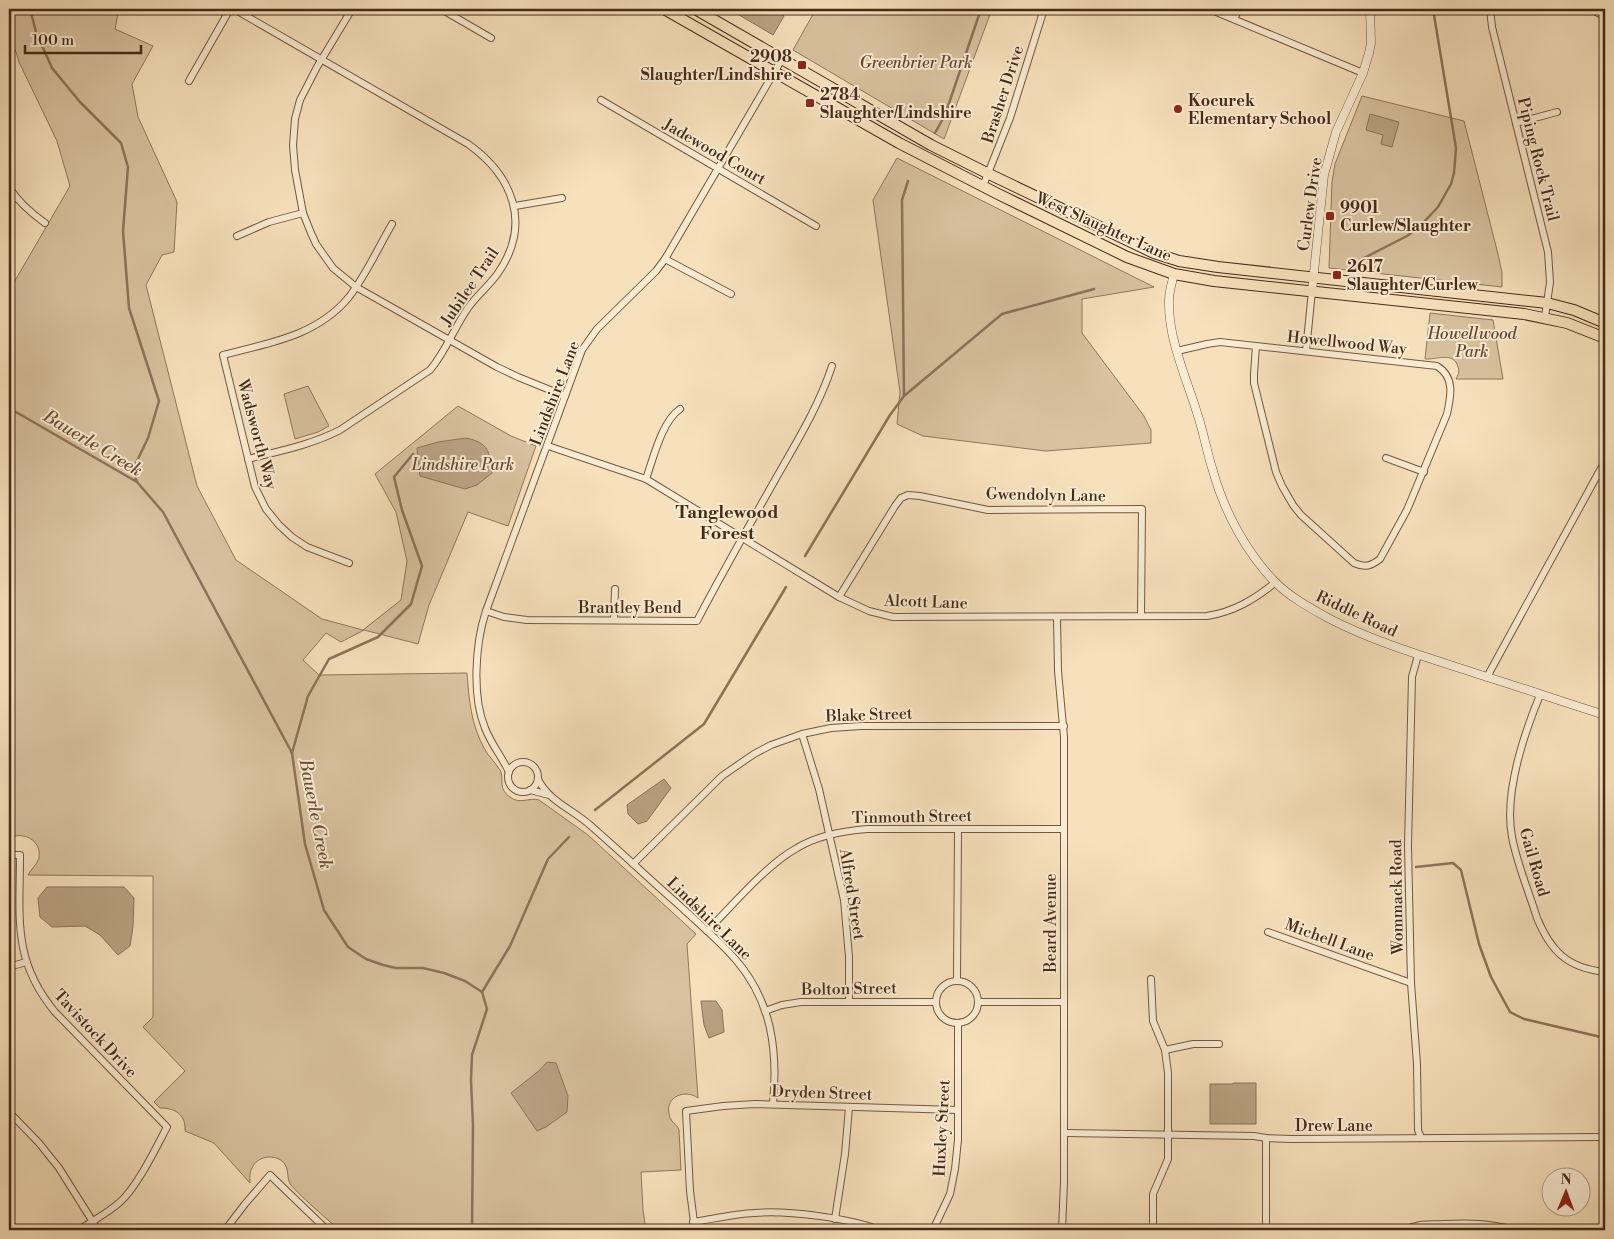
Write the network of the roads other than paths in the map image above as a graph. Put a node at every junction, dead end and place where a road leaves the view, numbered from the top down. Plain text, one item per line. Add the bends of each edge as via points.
1 (232, 9) edge
2 (352, 9) edge
3 (441, 9) edge
4 (664, 9) edge
5 (695, 9) edge
6 (1044, 9) edge
7 (1209, 9) edge
8 (1239, 9) edge
9 (1370, 9) edge
10 (1490, 9) edge
11 (1591, 9) edge
12 (1605, 17) edge
13 (1234, 19) junction
14 (491, 38) dead end
15 (782, 59) junction
16 (322, 60) junction
17 (774, 72) junction
18 (1363, 73) junction
19 (189, 81) dead end
20 (601, 100) dead end
21 (1557, 112) dead end
22 (1516, 123) junction
23 (718, 169) junction
24 (989, 174) junction
25 (983, 186) junction
26 (9, 187) edge
27 (15, 198) junction
28 (562, 198) dead end
29 (9, 202) edge
30 (515, 206) junction
31 (303, 213) junction
32 (45, 223) dead end
33 (392, 224) dead end
34 (816, 226) dead end
35 (237, 236) dead end
36 (665, 259) junction
37 (1174, 274) junction
38 (1313, 278) junction
39 (356, 287) junction
40 (1312, 292) junction
41 (731, 294) dead end
42 (1547, 303) junction
43 (1545, 317) junction
44 (1605, 323) edge
45 (1605, 338) edge
46 (449, 340) junction
47 (1256, 346) junction
48 (1177, 351) junction
49 (1306, 351) junction
50 (832, 366) dead end
51 (565, 396) junction
52 (680, 409) dead end
53 (548, 446) junction
54 (1386, 458) dead end
55 (248, 459) junction
56 (1605, 461) edge
57 (1424, 472) junction
58 (646, 479) junction
59 (742, 538) junction
60 (349, 563) dead end
61 (1276, 582) junction
62 (615, 589) dead end
63 (839, 597) junction
64 (486, 611) junction
65 (1142, 616) junction
66 (1057, 617) junction
67 (614, 620) junction
68 (1418, 655) junction
69 (1487, 677) junction
70 (1540, 694) junction
71 (1605, 715) edge
72 (1064, 726) junction
73 (802, 734) junction
74 (498, 753) junction
75 (519, 762) junction
76 (509, 772) junction
77 (538, 778) junction
78 (530, 790) junction
79 (550, 796) junction
80 (958, 829) junction
81 (1064, 829) junction
82 (830, 835) junction
83 (9, 855) edge
84 (633, 864) junction
85 (707, 931) junction
86 (1268, 932) dead end
87 (26, 962) junction
88 (9, 967) edge
89 (1605, 972) edge
90 (1151, 979) dead end
91 (957, 980) junction
92 (1411, 983) junction
93 (849, 1002) junction
94 (935, 1002) junction
95 (978, 1002) junction
96 (1064, 1002) junction
97 (765, 1010) junction
98 (958, 1023) junction
99 (1219, 1044) dead end
100 (1165, 1050) junction
101 (773, 1104) junction
102 (849, 1107) junction
103 (958, 1110) junction
104 (9, 1112) edge
105 (1064, 1133) junction
106 (1168, 1135) junction
107 (1605, 1137) edge
108 (1266, 1138) junction
109 (1421, 1138) junction
110 (92, 1220) junction
111 (835, 1220) junction
112 (693, 1222) junction
113 (79, 1230) edge
114 (98, 1230) edge
115 (225, 1230) edge
116 (327, 1230) edge
117 (695, 1230) edge
118 (880, 1230) edge
119 (933, 1230) edge
120 (1062, 1230) edge
121 (1153, 1230) edge
122 (1266, 1230) edge
123 (1405, 1230) edge
124 (1514, 1230) edge

1 - 16 street, Jubilee Trail
1 - 19 street, Jubilee Trail
2 - 16 street
3 - 14 street
4 - 17 main road, West Slaughter Lane
5 - 15 main road, West Slaughter Lane
6 - 24 street, Brasher Drive
7 - 13 street
8 - 13 street
9 - 18 street, Curlew Drive via 1371,43
10 - 22 street, Piping Rock Trail
11 - 12 street
13 - 18 street
15 - 17 street, Lindshire Lane
15 - 24 main road, West Slaughter Lane via 931,145
16 - 30 street, Jubilee Trail via 482,154 498,171
16 - 31 street via 300,100 293,131 295,170
17 - 23 street, Lindshire Lane
17 - 25 main road, West Slaughter Lane via 899,144
18 - 38 street, Curlew Drive via 1336,132 1327,161
20 - 23 street, Jadewood Court
21 - 22 street
22 - 42 street, Piping Rock Trail via 1548,252
23 - 34 street, Jadewood Court
23 - 36 street, Lindshire Lane
24 - 25 street, Brasher Drive
24 - 38 main road, West Slaughter Lane via 1154,253 1200,265
25 - 37 main road, West Slaughter Lane via 1127,257
26 - 27 street
27 - 29 street
27 - 32 street
28 - 30 street
30 - 46 street, Jubilee Trail via 512,248 498,274 468,308
31 - 35 street via 269,222
31 - 39 street via 325,257
33 - 39 street
36 - 41 street
36 - 51 street, Lindshire Lane via 597,329 577,361
37 - 40 main road, West Slaughter Lane
37 - 48 street, Riddle Road via 1169,318
38 - 40 street, Curlew Drive
38 - 42 main road, West Slaughter Lane
39 - 46 street
39 - 55 street, Wadsworth Way via 329,316 305,332 223,355
40 - 43 main road, West Slaughter Lane
40 - 49 street, Curlew Drive
42 - 43 street, Piping Rock Trail
42 - 44 main road, West Slaughter Lane
43 - 45 main road, West Slaughter Lane
46 - 51 street via 497,367
46 - 55 street, Jubilee Trail via 430,370 340,430 312,443
47 - 48 street, Howellwood Way via 1220,342
47 - 49 street, Howellwood Way
47 - 57 street, Howellwood Way via 1254,382 1282,486 1301,515 1354,563 1368,566 1380,558
48 - 61 street, Riddle Road via 1225,505 1240,534
49 - 57 street, Howellwood Way via 1436,366 1444,370 1450,382 1450,401
50 - 59 street, Brantley Bend via 825,388 801,434
51 - 53 street, Lindshire Lane
52 - 58 street via 669,419
53 - 58 street, Alcott Lane
53 - 64 street, Lindshire Lane
54 - 57 street
55 - 60 street, Wadsworth Way via 255,487 266,509 279,524 307,547
56 - 69 street
58 - 59 street, Alcott Lane
59 - 63 street, Alcott Lane
59 - 67 street, Brantley Bend via 697,621
61 - 65 street, Alcott Lane via 1242,606 1217,615
61 - 68 street, Riddle Road via 1313,610 1345,627
62 - 67 street
63 - 65 street, Gwendolyn Lane via 895,506 908,494 988,510 1142,509
63 - 66 street, Alcott Lane via 869,612 893,617
64 - 67 street, Brantley Bend via 527,620
64 - 74 street, Lindshire Lane via 480,629 478,699 484,727
65 - 66 street, Alcott Lane
66 - 72 street, Beard Avenue
68 - 69 street, Riddle Road
68 - 92 street, Wommack Road via 1412,677 1408,804
69 - 70 street, Riddle Road
70 - 71 street, Riddle Road
70 - 89 street, Gail Road via 1517,766 1510,812 1512,838 1537,918 1553,948 1578,966
72 - 73 street, Blake Street via 861,726
72 - 81 street, Beard Avenue
73 - 82 street, Alfred Street
73 - 84 street, Blake Street via 771,745 722,776
74 - 75 street, Lindshire Lane
74 - 76 street, Lindshire Lane
75 - 76 street
75 - 77 street, Lindshire Lane via 533,766
76 - 78 street, Lindshire Lane via 512,786 520,791
77 - 78 street
77 - 79 street, Lindshire Lane
78 - 79 street, Lindshire Lane
79 - 84 street, Lindshire Lane via 589,824
80 - 81 street, Tinmouth Street
80 - 82 street, Tinmouth Street via 867,829
80 - 91 street
81 - 96 street, Beard Avenue
82 - 85 street, Tinmouth Street via 786,854
82 - 93 street, Alfred Street via 846,916
83 - 87 street, Tavistock Drive via 20,855 20,926
84 - 85 street, Lindshire Lane
85 - 97 street, Lindshire Lane via 743,968
86 - 92 street, Michell Lane
87 - 88 street
87 - 110 street, Tavistock Drive via 55,1012 167,1127 131,1190 120,1202
90 - 100 street via 1153,1021
91 - 94 street via 944,984
91 - 95 street via 969,984
92 - 109 street, Wommack Road
93 - 94 street, Bolton Street
93 - 97 street, Bolton Street via 790,1003
94 - 98 street via 944,1019
95 - 96 street
95 - 98 street via 974,1014
96 - 105 street, Beard Avenue
97 - 101 street, Lindshire Lane via 775,1056
98 - 103 street, Huxley Street
99 - 100 street via 1193,1044
100 - 106 street
101 - 102 street, Dryden Street
101 - 112 street, Dryden Street via 686,1110
102 - 103 street, Dryden Street
102 - 111 street
103 - 119 street, Huxley Street via 953,1181
104 - 110 street via 54,1162
105 - 106 street, Drew Lane
105 - 120 street, Beard Avenue
106 - 108 street, Drew Lane
106 - 121 street via 1167,1163 1153,1194
107 - 109 street, Drew Lane
108 - 109 street, Drew Lane
108 - 122 street
110 - 113 street
110 - 114 street
111 - 112 street via 756,1212
111 - 118 street
112 - 117 street
115 - 116 street via 270,1176
123 - 124 street via 1422,1224 1460,1223

